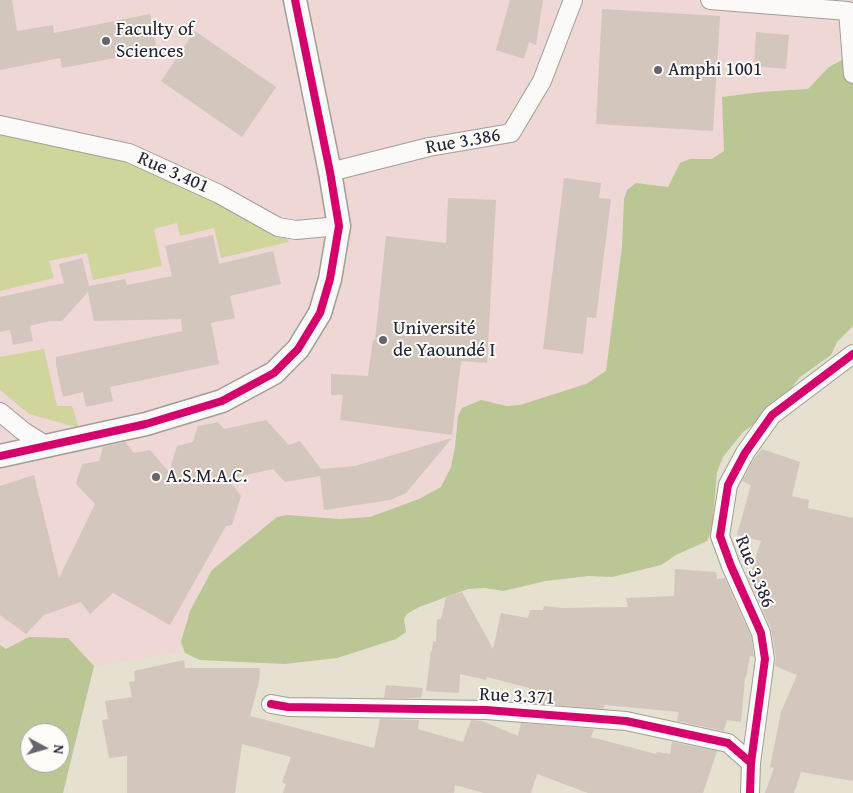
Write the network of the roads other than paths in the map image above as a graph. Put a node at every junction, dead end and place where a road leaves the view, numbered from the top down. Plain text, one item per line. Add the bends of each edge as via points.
1 (295, 0) edge
2 (573, 0) edge
3 (710, 0) edge
4 (848, 5) edge
5 (853, 74) edge
6 (0, 125) edge
7 (330, 172) junction
8 (339, 226) junction
9 (853, 354) edge
10 (0, 412) edge
11 (44, 445) junction
12 (0, 456) edge
13 (271, 704) dead end
14 (751, 763) junction
15 (750, 793) edge

1 - 7 street
2 - 7 street, Rue 3.386 via 542,81 511,133 430,147
3 - 4 street
4 - 5 street
6 - 8 street, Rue 3.401 via 129,153 219,194 278,226 296,230
7 - 8 street
8 - 11 street via 330,279 320,313 298,349 274,373 222,401 146,424
9 - 14 street, Rue 3.386 via 772,415 745,453 728,485 720,536 761,633 765,659
10 - 11 street
11 - 12 street
13 - 14 street, Rue 3.371 via 431,711 486,710 626,721 728,743
14 - 15 street, Rue 3.386

